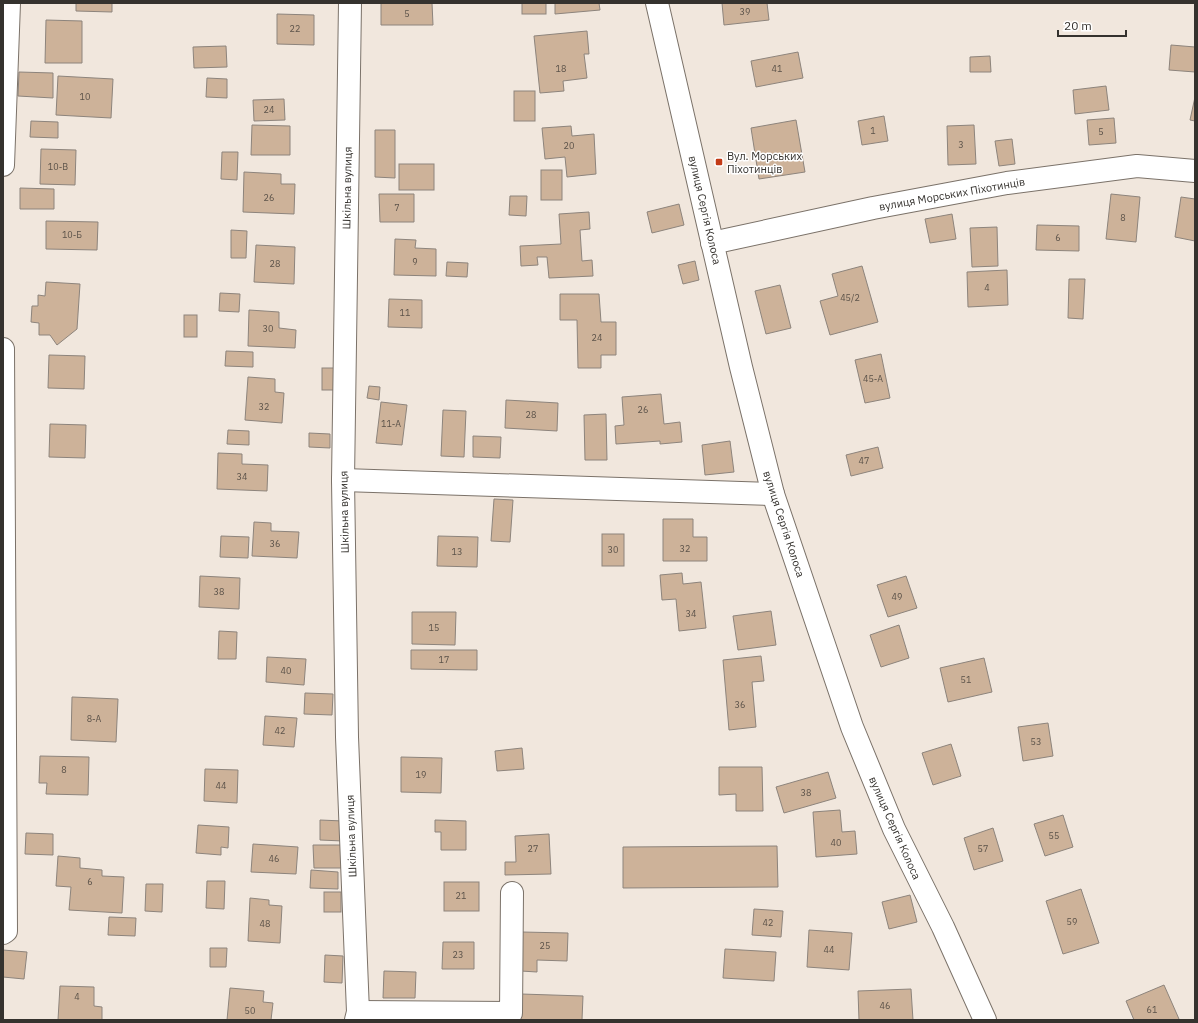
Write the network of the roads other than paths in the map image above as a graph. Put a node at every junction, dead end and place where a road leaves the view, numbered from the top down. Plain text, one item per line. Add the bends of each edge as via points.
1 (9, 3) edge
2 (350, 3) edge
3 (658, 3) edge
4 (3, 165) edge
5 (1195, 171) edge
6 (712, 243) junction
7 (3, 349) edge
8 (343, 480) junction
9 (773, 494) junction
10 (512, 893) dead end
11 (3, 933) edge
12 (357, 1016) edge
13 (985, 1020) edge

1 - 4 street
2 - 8 street, Шкільна вулиця
3 - 6 street, вулиця Сергія Колоса
5 - 6 street, вулиця Морських Піхотинців via 1137,166 1007,183 873,208
6 - 9 street, вулиця Сергія Колоса
7 - 11 street via 6,931
8 - 9 street
8 - 12 street, Шкільна вулиця via 347,737
9 - 13 street, вулиця Сергія Колоса via 852,727 894,829 943,927
10 - 12 street via 511,1013

